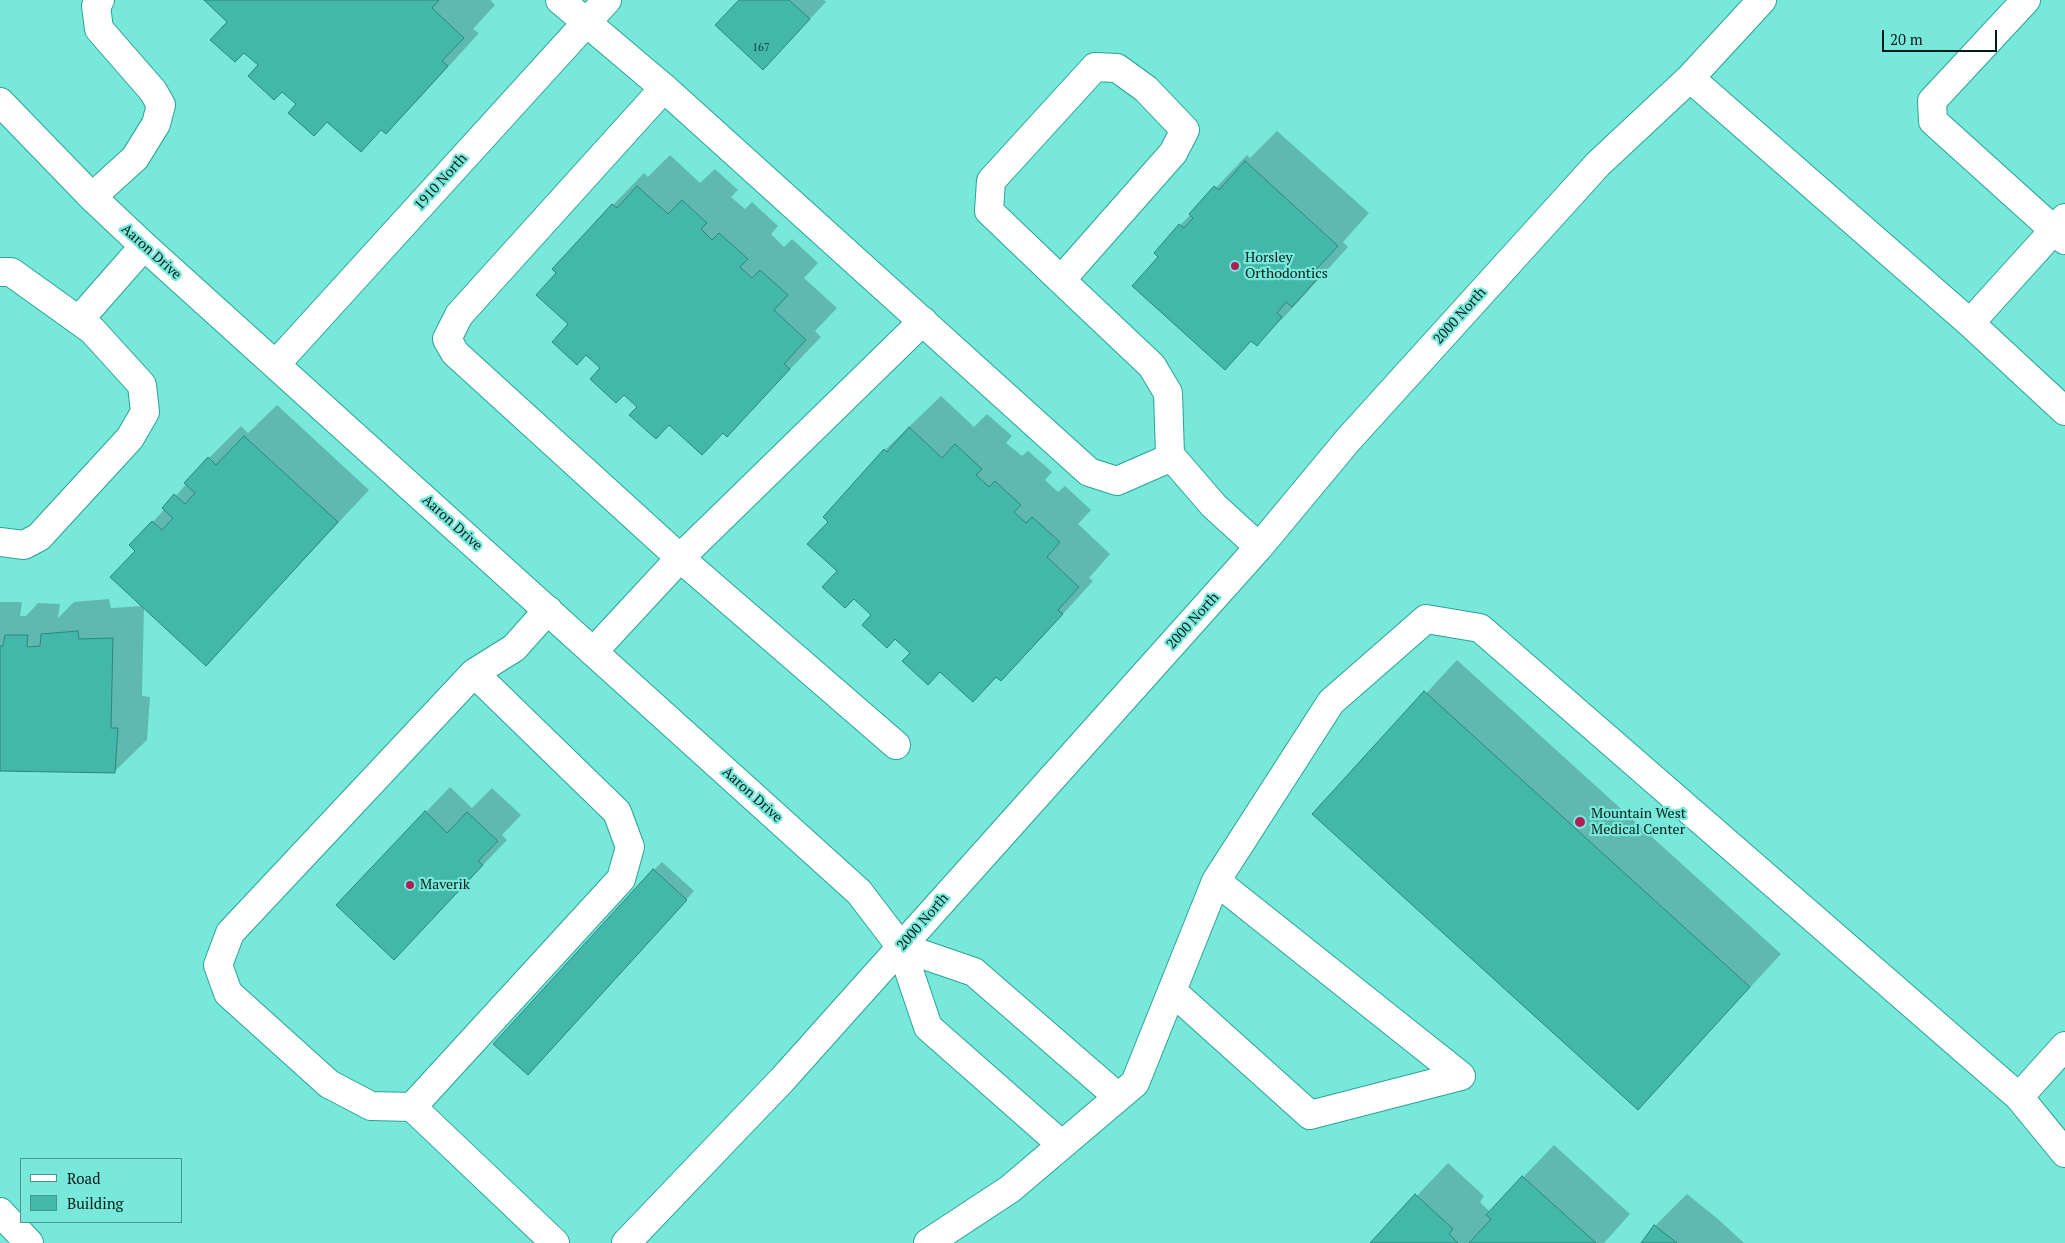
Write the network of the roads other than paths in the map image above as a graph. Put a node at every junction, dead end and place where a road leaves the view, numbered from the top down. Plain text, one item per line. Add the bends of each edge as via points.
1 (100, 0) edge
2 (560, 0) edge
3 (607, 0) edge
4 (1762, 0) edge
5 (2026, 0) edge
6 (586, 22) junction
7 (1690, 78) junction
8 (664, 88) junction
9 (0, 102) edge
10 (92, 197) junction
11 (2061, 230) edge
12 (144, 246) junction
13 (0, 272) edge
14 (1061, 280) junction
15 (79, 320) junction
16 (923, 321) junction
17 (1970, 323) junction
18 (276, 364) junction
19 (2065, 411) edge
20 (1172, 457) junction
21 (0, 542) edge
22 (1259, 547) junction
23 (680, 558) junction
24 (548, 610) junction
25 (593, 652) junction
26 (474, 673) junction
27 (896, 745) dead end
28 (1216, 881) junction
29 (901, 947) junction
30 (1172, 991) junction
31 (2065, 1046) edge
32 (1118, 1097) junction
33 (2019, 1097) junction
34 (412, 1107) junction
35 (1062, 1145) junction
36 (2065, 1153) edge
37 (0, 1212) edge
38 (29, 1243) edge
39 (555, 1243) edge
40 (626, 1243) edge
41 (928, 1243) edge

1 - 10 main road via 96,6 99,29 154,91 161,105 156,124 135,158
2 - 6 main road
3 - 6 main road, 1910 North
4 - 7 main road, 2000 North
5 - 11 main road via 1932,101 1933,121
6 - 8 main road
6 - 18 main road, 1910 North
7 - 17 main road
7 - 22 main road, 2000 North via 1598,164 1348,440
8 - 16 main road
8 - 23 main road via 458,315 446,339 455,354
9 - 10 main road, Aaron Drive
10 - 12 main road, Aaron Drive
11 - 17 main road
12 - 15 main road
12 - 18 main road, Aaron Drive
13 - 15 main road via 11,272
14 - 14 main road via 989,211 992,181 1095,67 1117,68 1146,89 1185,130 1173,153
14 - 20 main road via 1152,366 1168,393
15 - 21 main road via 142,385 145,412 130,438 39,536 24,545
16 - 20 main road via 1089,472 1118,481
16 - 23 main road
17 - 19 main road
18 - 24 main road, Aaron Drive
20 - 22 main road via 1214,506
22 - 29 main road, 2000 North
23 - 25 main road
23 - 27 main road
24 - 25 main road, Aaron Drive
24 - 26 main road via 514,648
25 - 29 main road, Aaron Drive via 859,892
26 - 34 main road via 616,812 630,847 621,878
26 - 34 main road via 230,933 218,965 228,993 329,1084 371,1106
28 - 30 main road
28 - 30 main road via 1461,1076 1310,1115
28 - 33 main road via 1330,702 1426,620 1480,628
29 - 32 main road via 974,972
29 - 35 main road, Aaron Drive via 928,1027
29 - 40 main road, 2000 North via 782,1080
30 - 32 main road via 1134,1083
31 - 33 main road
32 - 35 main road
33 - 36 main road
34 - 39 main road
35 - 41 main road via 1010,1189
37 - 38 main road

